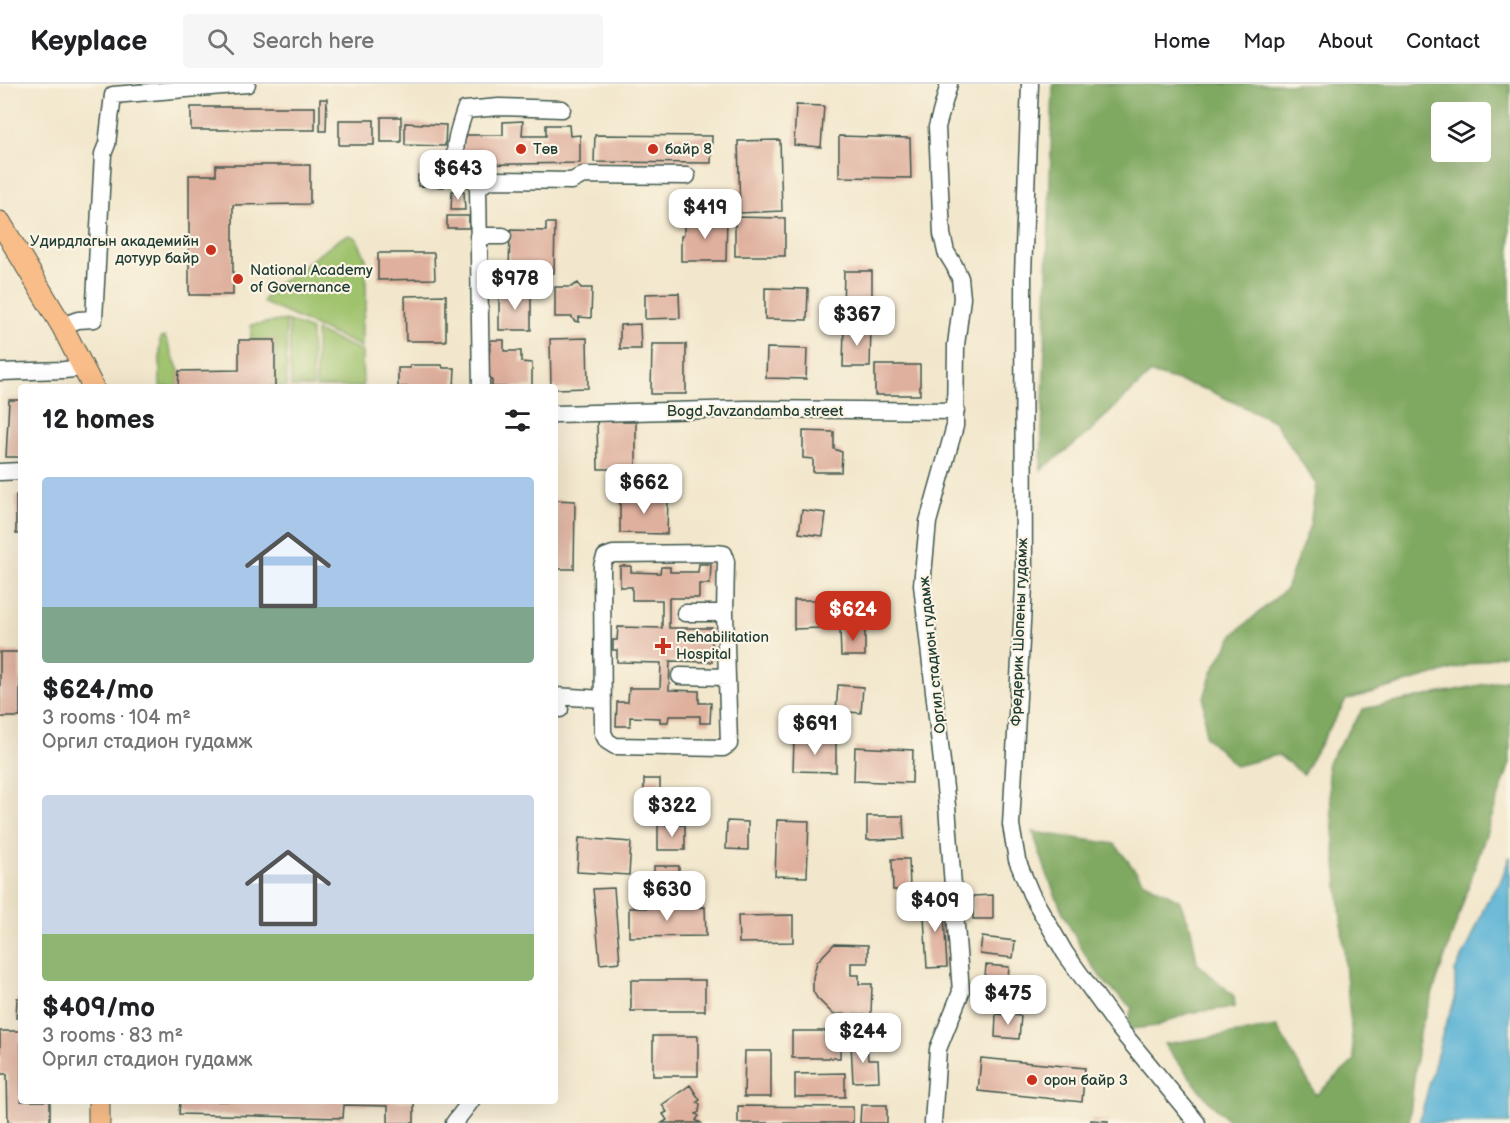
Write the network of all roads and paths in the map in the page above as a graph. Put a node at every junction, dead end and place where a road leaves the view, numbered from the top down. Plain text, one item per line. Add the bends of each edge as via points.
1 (247, 84) edge
2 (949, 84) edge
3 (1030, 84) edge
4 (562, 110) dead end
5 (687, 176) dead end
6 (477, 187) junction
7 (0, 222) edge
8 (478, 236) junction
9 (502, 236) dead end
10 (63, 326) junction
11 (84, 368) junction
12 (0, 372) edge
13 (92, 384) edge
14 (481, 384) edge
15 (956, 411) junction
16 (558, 414) edge
17 (0, 471) edge
18 (18, 471) edge
19 (685, 613) dead end
20 (725, 613) junction
21 (680, 676) dead end
22 (727, 677) junction
23 (603, 699) junction
24 (558, 704) edge
25 (99, 1104) edge
26 (469, 1104) edge
27 (99, 1123) edge
28 (454, 1123) edge
29 (933, 1123) edge
30 (1197, 1123) edge

1 - 10 street via 113,95 107,144 102,154 94,319
2 - 15 street, Оргил стадион гудамж via 937,127 942,234 962,291
3 - 30 street, Фредерик Шопены гудамж via 1023,275 1024,586 1011,825 1017,860 1031,894 1065,953 1118,1027
4 - 6 street via 465,110 457,140 458,162
5 - 6 street via 583,175 572,181 491,180
6 - 8 street
7 - 10 main road
8 - 9 street
8 - 14 street
10 - 11 main road
11 - 12 street
11 - 13 main road
15 - 16 street, Bogd Javzandamba street via 746,409
15 - 29 street, Оргил стадион гудамж via 928,522 922,585 947,806 961,992 938,1049
17 - 18 street
19 - 20 street
20 - 22 street
20 - 23 street via 724,554 605,557
21 - 22 street
22 - 23 street via 730,737 723,748 615,746 603,733
23 - 24 street
25 - 27 main road
26 - 28 street

